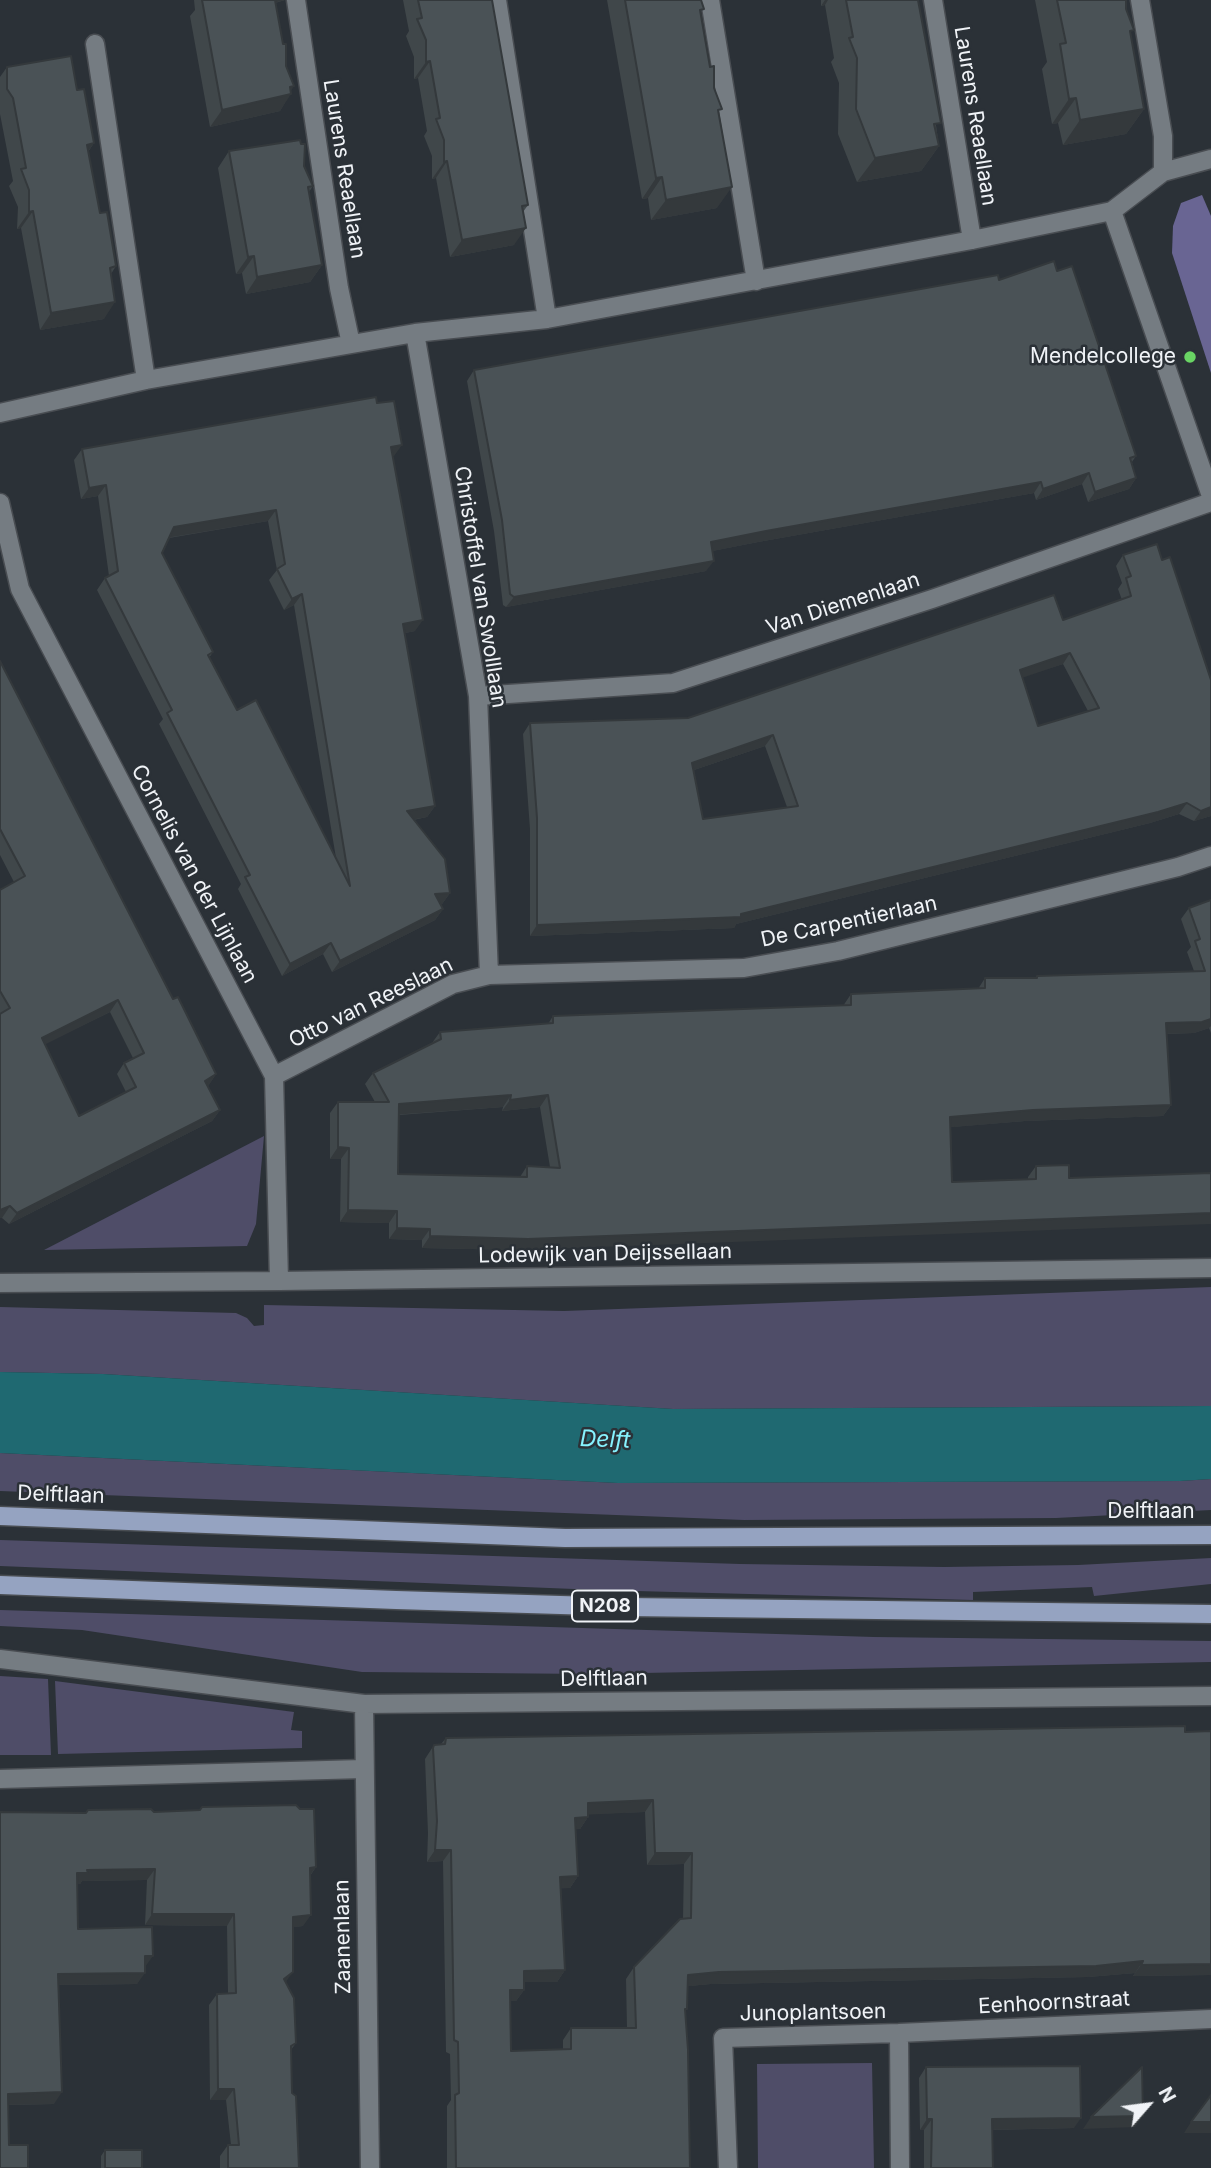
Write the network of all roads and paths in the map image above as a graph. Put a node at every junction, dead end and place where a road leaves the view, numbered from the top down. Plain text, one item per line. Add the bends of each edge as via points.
1 (296, 0) edge
2 (497, 0) edge
3 (710, 0) edge
4 (933, 0) edge
5 (1140, 0) edge
6 (95, 44) dead end
7 (1211, 159) edge
8 (1163, 172) junction
9 (1112, 211) junction
10 (972, 240) junction
11 (756, 281) junction
12 (547, 319) junction
13 (415, 333) junction
14 (351, 344) junction
15 (146, 380) junction
16 (0, 413) edge
17 (1211, 496) edge
18 (0, 502) edge
19 (1211, 502) edge
20 (478, 696) junction
21 (1211, 856) edge
22 (489, 975) junction
23 (274, 1076) junction
24 (1211, 1268) edge
25 (279, 1281) junction
26 (0, 1283) edge
27 (0, 1516) edge
28 (1211, 1535) edge
29 (0, 1585) edge
30 (1211, 1614) edge
31 (0, 1659) edge
32 (1211, 1696) edge
33 (364, 1704) junction
34 (363, 1769) junction
35 (0, 1779) edge
36 (1211, 2019) edge
37 (899, 2033) junction
38 (370, 2168) edge
39 (728, 2168) edge
40 (900, 2168) edge

1 - 14 street, Laurens Reaellaan
2 - 12 street
3 - 11 street
4 - 10 street, Laurens Reaellaan
5 - 8 street via 1163,136
6 - 15 street
7 - 8 street, Laurens Reaellaan
8 - 9 street, Laurens Reaellaan
9 - 10 street, Laurens Reaellaan
9 - 17 street
10 - 11 street, Laurens Reaellaan
11 - 12 street, Laurens Reaellaan
12 - 13 street, Laurens Reaellaan
13 - 14 street, Laurens Reaellaan
13 - 20 street, Christoffel van Swolllaan
14 - 15 street, Laurens Reaellaan
15 - 16 street, Laurens Reaellaan
18 - 23 street, Cornelis van der Lijnlaan via 20,589
19 - 20 street, Van Diemenlaan via 673,683
20 - 22 street, Christoffel van Swolllaan
21 - 22 street, De Carpentierlaan via 864,945 744,968
22 - 23 street, Otto van Reeslaan via 453,984
23 - 25 street, Cornelis van der Lijnlaan
24 - 25 street, Lodewijk van Deijssellaan
25 - 26 street, Lodewijk van Deijssellaan
27 - 28 main road, Delftlaan via 565,1538
29 - 30 main road, N208 via 626,1607
31 - 33 street, Delftlaan
32 - 33 street, Delftlaan
33 - 34 street, Zaanenlaan
34 - 35 street
34 - 38 street, Zaanenlaan
36 - 37 street, Eenhoornstraat
37 - 39 street, Junoplantsoen via 723,2038
37 - 40 street, Junoplantsoen

